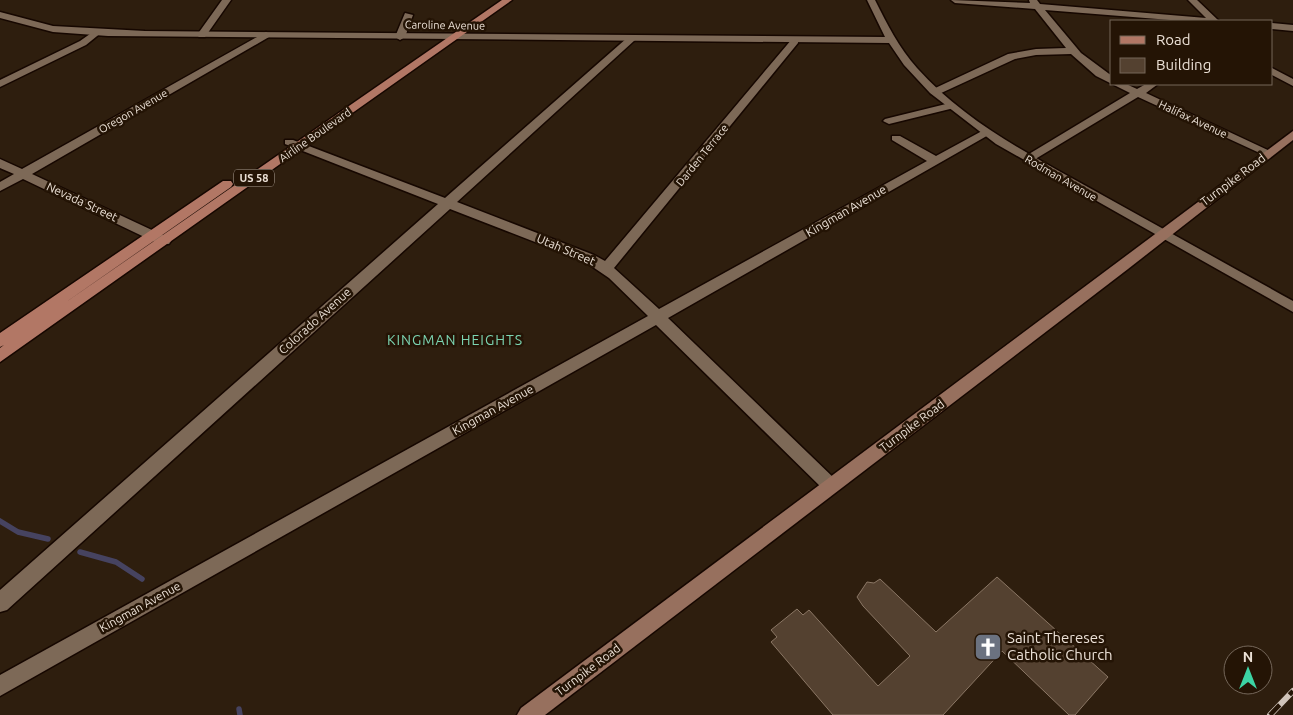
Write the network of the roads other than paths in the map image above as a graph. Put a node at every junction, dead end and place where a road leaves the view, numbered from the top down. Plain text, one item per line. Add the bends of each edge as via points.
1 (227, 0) edge
2 (494, 0) edge
3 (508, 0) edge
4 (871, 0) edge
5 (956, 0) edge
6 (1192, 0) edge
7 (1035, 3) edge
8 (0, 15) edge
9 (408, 15) dead end
10 (1205, 20) edge
11 (1214, 20) edge
12 (1273, 26) edge
13 (1293, 28) edge
14 (97, 32) junction
15 (202, 35) junction
16 (266, 35) junction
17 (400, 37) junction
18 (440, 37) junction
19 (455, 38) junction
20 (630, 40) junction
21 (794, 40) junction
22 (892, 40) junction
23 (1072, 51) junction
24 (1273, 72) edge
25 (1110, 79) edge
26 (1293, 83) edge
27 (0, 84) edge
28 (1120, 85) edge
29 (1151, 85) edge
30 (936, 92) junction
31 (1138, 93) junction
32 (950, 106) junction
33 (889, 121) dead end
34 (986, 133) junction
35 (1293, 134) edge
36 (896, 138) dead end
37 (295, 144) junction
38 (1268, 153) junction
39 (1028, 159) junction
40 (935, 162) junction
41 (0, 163) edge
42 (23, 174) junction
43 (0, 187) edge
44 (447, 202) junction
45 (1162, 235) junction
46 (159, 238) junction
47 (607, 268) junction
48 (1293, 308) edge
49 (658, 318) junction
50 (0, 341) edge
51 (0, 356) edge
52 (831, 486) junction
53 (0, 602) edge
54 (0, 686) edge
55 (528, 715) edge

1 - 15 street
2 - 18 main road, Airline Boulevard / US 58
3 - 19 main road, Airline Boulevard / US 58
4 - 22 street, Rodman Avenue
5 - 7 street
6 - 11 street
7 - 10 street
7 - 23 street
8 - 14 street, Caroline Avenue via 42,27
9 - 17 street
12 - 13 street
14 - 15 street, Caroline Avenue
14 - 27 street via 82,43
15 - 16 street, Caroline Avenue
16 - 17 street, Caroline Avenue
16 - 42 street, Oregon Avenue
17 - 18 street, Caroline Avenue
18 - 19 street, Caroline Avenue
18 - 37 main road, Airline Boulevard / US 58
19 - 20 street, Caroline Avenue
19 - 37 main road, Airline Boulevard / US 58
20 - 21 street, Caroline Avenue
20 - 44 street, Colorado Avenue
21 - 22 street, Caroline Avenue
21 - 47 street, Darden Terrace
22 - 30 street, Rodman Avenue via 913,70
23 - 25 street
23 - 30 street via 1012,56
24 - 26 street
28 - 31 street, Halifax Avenue
29 - 31 street
30 - 32 street, Rodman Avenue
31 - 38 street, Halifax Avenue
31 - 39 street
32 - 33 street
32 - 34 street, Rodman Avenue
34 - 39 street, Rodman Avenue
34 - 40 street, Kingman Avenue
35 - 38 main road, Turnpike Road
36 - 40 street
37 - 44 street, Utah Street
37 - 46 main road, Airline Boulevard / US 58
38 - 45 main road, Turnpike Road
39 - 45 street, Rodman Avenue
40 - 49 street, Kingman Avenue
41 - 42 street, Nevada Street
42 - 43 street, Oregon Avenue
42 - 46 street, Nevada Street
44 - 47 street, Utah Street
44 - 53 street, Colorado Avenue
45 - 48 street, Rodman Avenue
45 - 52 main road, Turnpike Road
46 - 50 main road, Airline Boulevard / US 58
46 - 51 main road, Airline Boulevard / US 58
47 - 49 street, Utah Street via 619,276
49 - 52 street, Utah Street
49 - 54 street, Kingman Avenue
52 - 55 main road, Turnpike Road

